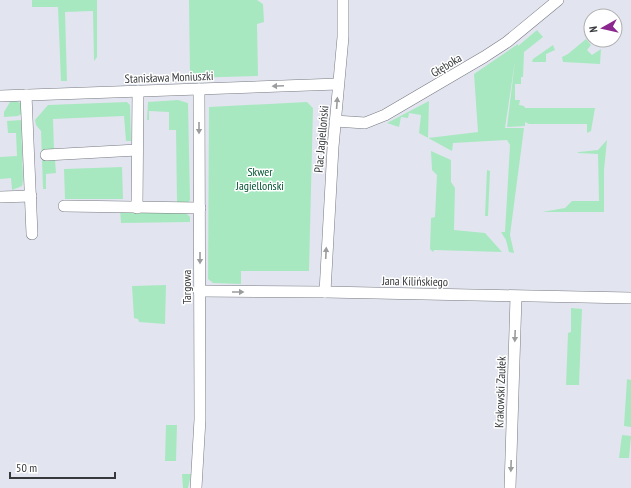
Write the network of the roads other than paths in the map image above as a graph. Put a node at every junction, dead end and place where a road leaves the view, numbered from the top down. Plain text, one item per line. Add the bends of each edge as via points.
1 (343, 0) edge
2 (558, 0) edge
3 (338, 84) junction
4 (199, 89) junction
5 (138, 92) junction
6 (26, 95) junction
7 (0, 96) edge
8 (335, 121) junction
9 (137, 150) junction
10 (46, 155) dead end
11 (31, 196) junction
12 (0, 197) edge
13 (64, 206) dead end
14 (137, 208) junction
15 (200, 208) junction
16 (32, 234) dead end
17 (199, 292) junction
18 (325, 292) junction
19 (516, 297) junction
20 (631, 298) edge
21 (196, 487) edge
22 (510, 488) edge

1 - 3 street, Plac Jagielloński via 343,37
2 - 8 street, Głęboka via 507,42 390,112 365,123
3 -> 4 street, Stanisława Moniuszki
8 -> 3 street, Plac Jagielloński
4 - 5 street, Stanisława Moniuszki
4 -> 15 street, Targowa
5 - 6 street, Stanisława Moniuszki
5 - 9 street
6 - 7 street, Stanisława Moniuszki
6 - 11 street
18 -> 8 street, Plac Jagielloński
9 - 10 street
9 - 14 street
11 - 12 street
11 - 16 street
13 - 14 street
14 - 15 street
15 -> 17 street, Targowa
17 -> 18 street, Jana Kilińskiego
17 - 21 street, Targowa via 200,419
18 - 19 street, Jana Kilińskiego
19 - 20 street, Jana Kilińskiego
19 -> 22 street, Krakowski Zaułek

